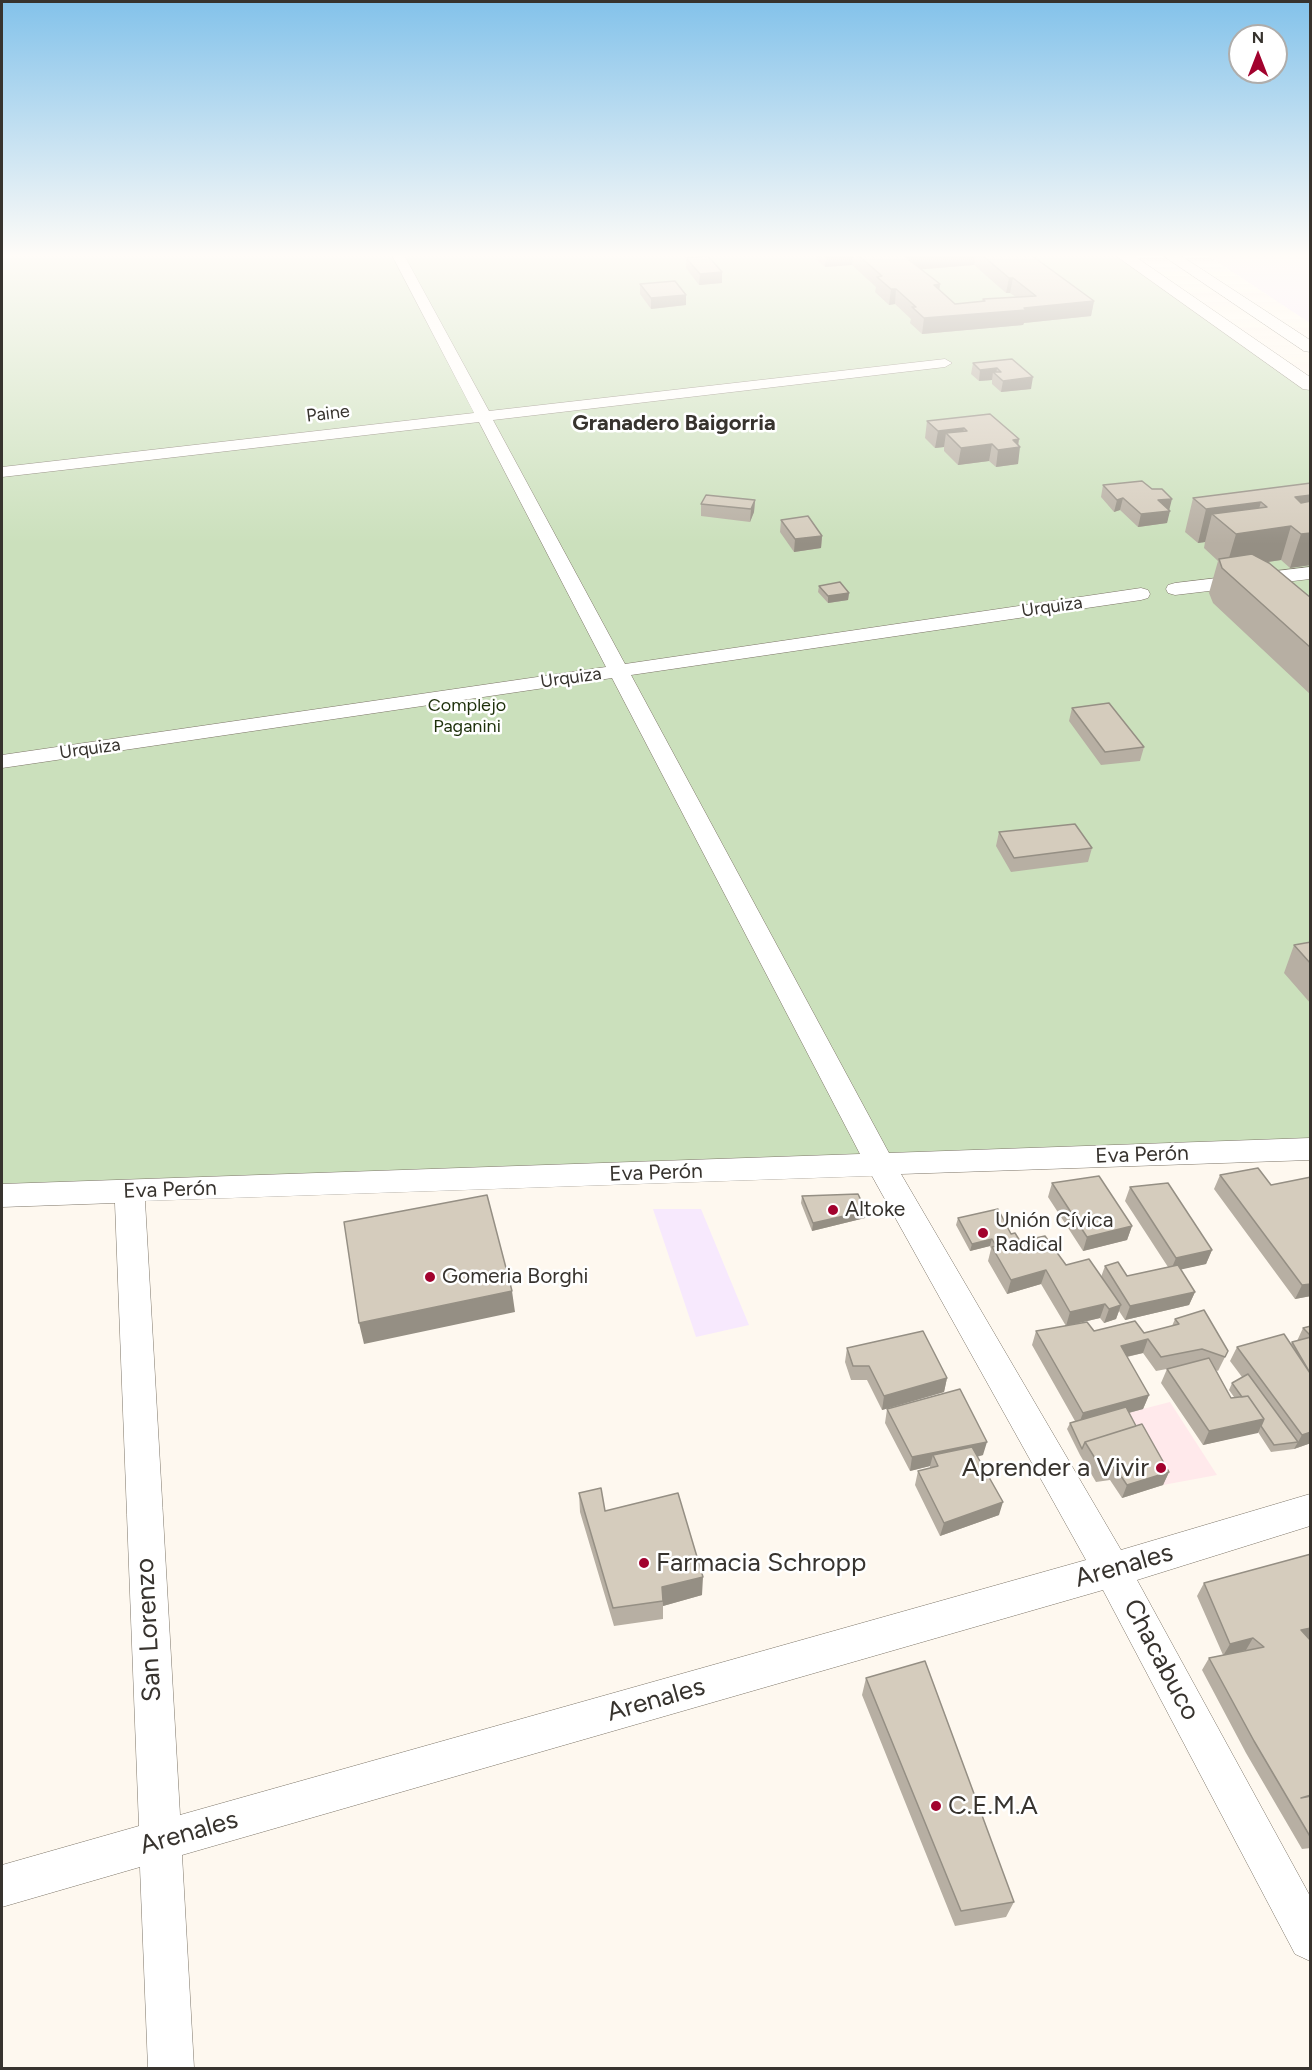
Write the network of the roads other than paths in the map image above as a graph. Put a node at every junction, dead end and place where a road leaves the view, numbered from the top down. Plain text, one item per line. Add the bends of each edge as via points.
1 (450, 352) edge
2 (1263, 352) edge
3 (945, 363) dead end
4 (1311, 385) edge
5 (484, 416) junction
6 (2, 472) edge
7 (1311, 573) edge
8 (1175, 589) dead end
9 (1141, 594) dead end
10 (619, 671) junction
11 (2, 762) edge
12 (1311, 1149) edge
13 (881, 1165) junction
14 (129, 1191) junction
15 (2, 1195) edge
16 (1311, 1510) edge
17 (1113, 1570) junction
18 (159, 1842) junction
19 (2, 1886) edge
20 (1311, 1939) edge
21 (171, 2068) edge

1 - 5 street, Chacabuco
2 - 4 main road
3 - 5 street, Paine
5 - 6 street, Paine
5 - 10 street, Chacabuco
7 - 8 street
9 - 10 street, Urquiza
10 - 11 street, Urquiza
10 - 13 street, Chacabuco
12 - 13 street, Eva Perón
13 - 14 street, Eva Perón
13 - 17 street, Chacabuco
14 - 15 street, Eva Perón
14 - 18 street, San Lorenzo
16 - 17 street, Arenales
17 - 18 street, Arenales
17 - 20 street, Chacabuco
18 - 19 street, Arenales
18 - 21 street, San Lorenzo

